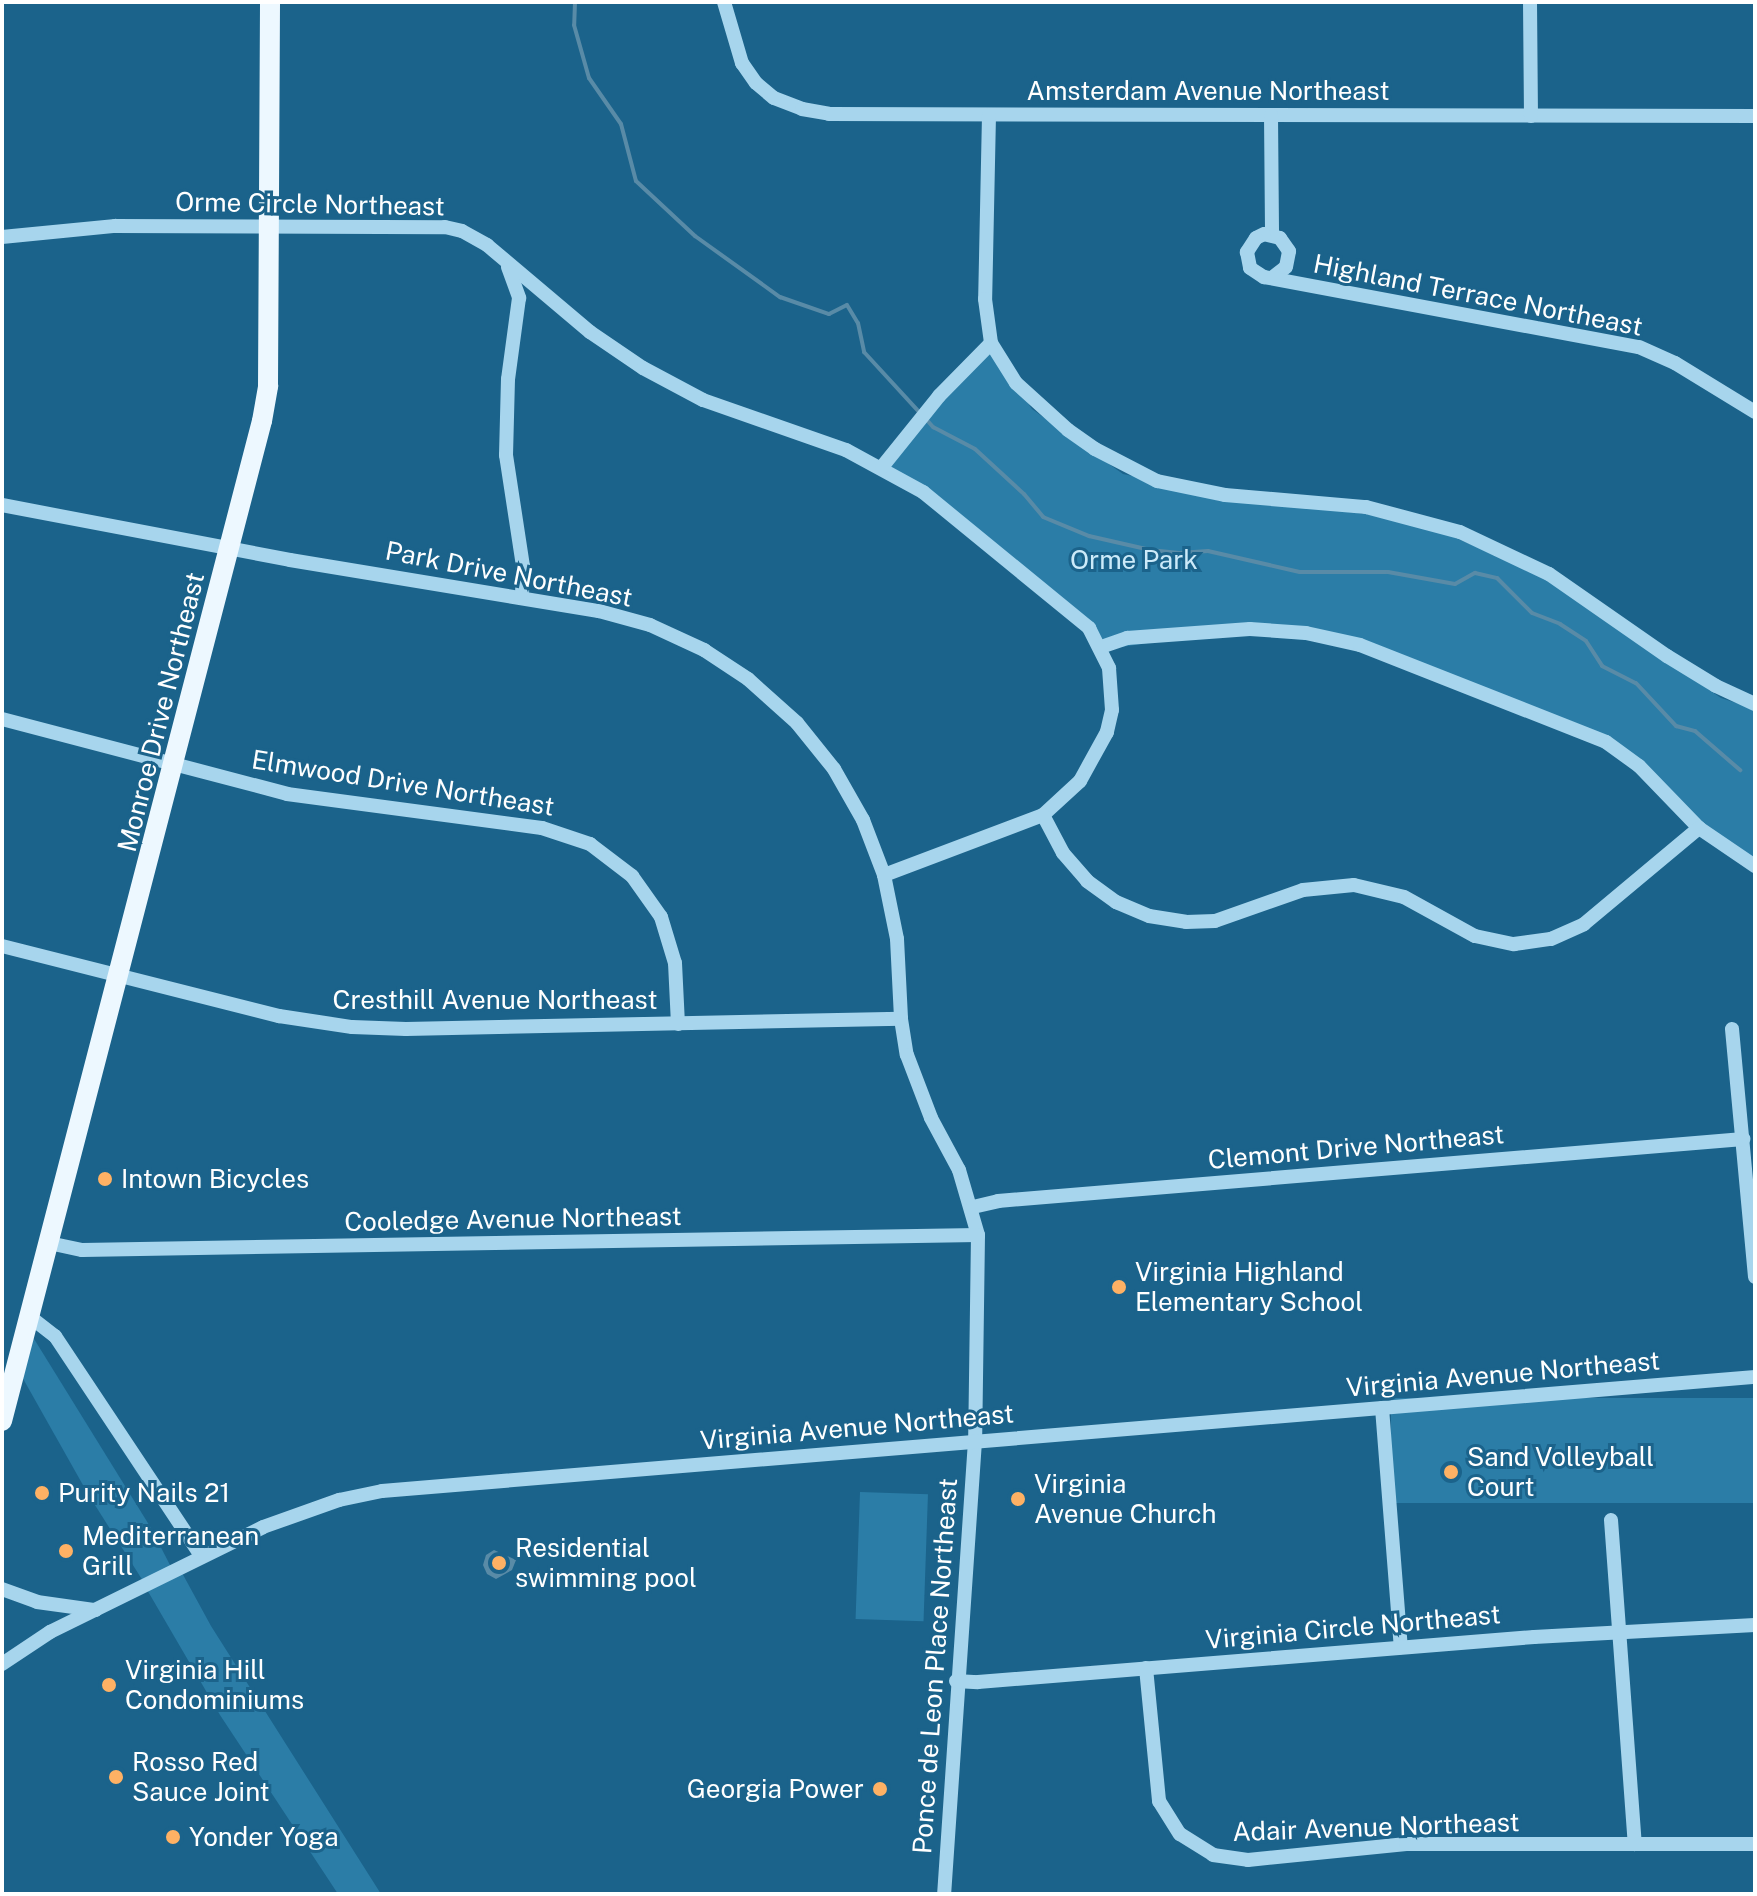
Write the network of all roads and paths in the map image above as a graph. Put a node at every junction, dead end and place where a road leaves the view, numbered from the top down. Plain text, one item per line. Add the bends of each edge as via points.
1 (270, 2) edge
2 (712, 2) edge
3 (1530, 2) edge
4 (726, 9) edge
5 (989, 115) junction
6 (1271, 115) junction
7 (1531, 116) junction
8 (1755, 116) edge
9 (269, 225) junction
10 (1272, 234) junction
11 (2, 237) edge
12 (504, 259) junction
13 (1273, 277) junction
14 (991, 343) junction
15 (1755, 412) edge
16 (882, 467) junction
17 (2, 505) edge
18 (230, 548) junction
19 (522, 597) junction
20 (1101, 647) junction
21 (1755, 704) edge
22 (2, 719) edge
23 (175, 765) junction
24 (1043, 815) junction
25 (1699, 828) junction
26 (1755, 866) edge
27 (884, 875) junction
28 (2, 946) edge
29 (119, 976) junction
30 (901, 1019) junction
31 (678, 1024) junction
32 (1732, 1029) dead end
33 (1743, 1139) junction
34 (973, 1207) junction
35 (978, 1235) junction
36 (49, 1243) junction
37 (1755, 1277) edge
38 (29, 1316) junction
39 (1755, 1377) edge
40 (1382, 1408) junction
41 (2, 1421) edge
42 (975, 1441) junction
43 (1611, 1520) dead end
44 (202, 1557) junction
45 (2, 1589) edge
46 (95, 1610) junction
47 (1755, 1625) edge
48 (1619, 1631) junction
49 (1401, 1647) junction
50 (2, 1664) edge
51 (1146, 1668) junction
52 (956, 1681) junction
53 (1635, 1844) junction
54 (1755, 1844) edge
55 (944, 1894) edge

1 - 9 main road, Monroe Drive Northeast
2 - 4 street
3 - 7 street
4 - 5 street, Amsterdam Avenue Northeast via 742,63 774,98 829,114
5 - 6 street, Amsterdam Avenue Northeast
5 - 14 street via 985,299
6 - 7 street, Amsterdam Avenue Northeast
6 - 10 street, Highland Terrace Northeast
7 - 8 street, Amsterdam Avenue Northeast
9 - 11 street, Orme Circle Northeast via 115,226
9 - 12 street, Orme Circle Northeast via 445,227 475,237
9 - 18 main road, Monroe Drive Northeast via 268,386
10 - 13 street, Highland Terrace Northeast via 1289,251 1286,267
10 - 13 street, Highland Terrace Northeast via 1256,238 1247,252 1256,274
12 - 16 street, Orme Circle Northeast via 590,332 643,368 703,400
12 - 19 street via 519,298 508,379 506,455 523,566
13 - 15 street, Highland Terrace Northeast via 1287,284 1639,347
14 - 16 street via 939,396
14 - 21 street via 1016,383 1048,414 1133,470 1197,491 1366,507 1460,532 1549,574 1667,656
16 - 20 street, Orme Circle Northeast via 923,492 1063,604
17 - 18 street, Park Drive Northeast
18 - 19 street, Park Drive Northeast
18 - 23 main road, Monroe Drive Northeast
19 - 27 street, Park Drive Northeast via 650,625 704,650 748,679 797,723 834,769 863,820
20 - 24 street via 1113,691 1107,732 1080,781
20 - 25 street via 1127,638 1250,629 1306,633 1360,645 1606,742 1639,766
22 - 23 street, Elmwood Drive Northeast
23 - 29 main road, Monroe Drive Northeast
23 - 31 street, Elmwood Drive Northeast via 287,794 542,828 590,844 632,876 661,917 675,963
24 - 25 street via 1063,853 1087,881 1116,902 1149,916 1215,921 1303,890 1354,885 1404,897 1475,936 1514,944 1551,939 1584,924
24 - 27 street
25 - 26 street
27 - 30 street, Park Drive Northeast via 897,939
28 - 29 street, Cresthill Avenue Northeast
29 - 31 street, Cresthill Avenue Northeast via 279,1016 352,1027
29 - 36 main road, Monroe Drive Northeast
30 - 31 street, Cresthill Avenue Northeast
30 - 34 street, Park Drive Northeast via 917,1089
32 - 33 street
33 - 34 street, Clemont Drive Northeast
33 - 37 street
34 - 35 street, Park Drive Northeast
35 - 36 street, Cooledge Avenue Northeast via 82,1250
35 - 42 street, Park Drive Northeast
36 - 38 main road, Monroe Drive Northeast
38 - 41 main road, Monroe Drive Northeast
38 - 44 street via 55,1336
39 - 40 street, Virginia Avenue Northeast
40 - 42 street, Virginia Avenue Northeast
40 - 49 street
42 - 44 street, Virginia Avenue Northeast via 382,1491 297,1513
42 - 52 street, Ponce de Leon Place Northeast
43 - 48 street
44 - 46 street, Virginia Avenue Northeast
45 - 46 street via 37,1602
46 - 50 street, Virginia Avenue Northeast
47 - 48 street, Virginia Circle Northeast
48 - 49 street, Virginia Circle Northeast
48 - 53 street
49 - 51 street, Virginia Circle Northeast
51 - 52 street, Virginia Circle Northeast
51 - 53 street, Adair Avenue Northeast via 1159,1801 1180,1834 1213,1855 1248,1860 1406,1844
52 - 55 street, Ponce de Leon Place Northeast
53 - 54 street, Adair Avenue Northeast

